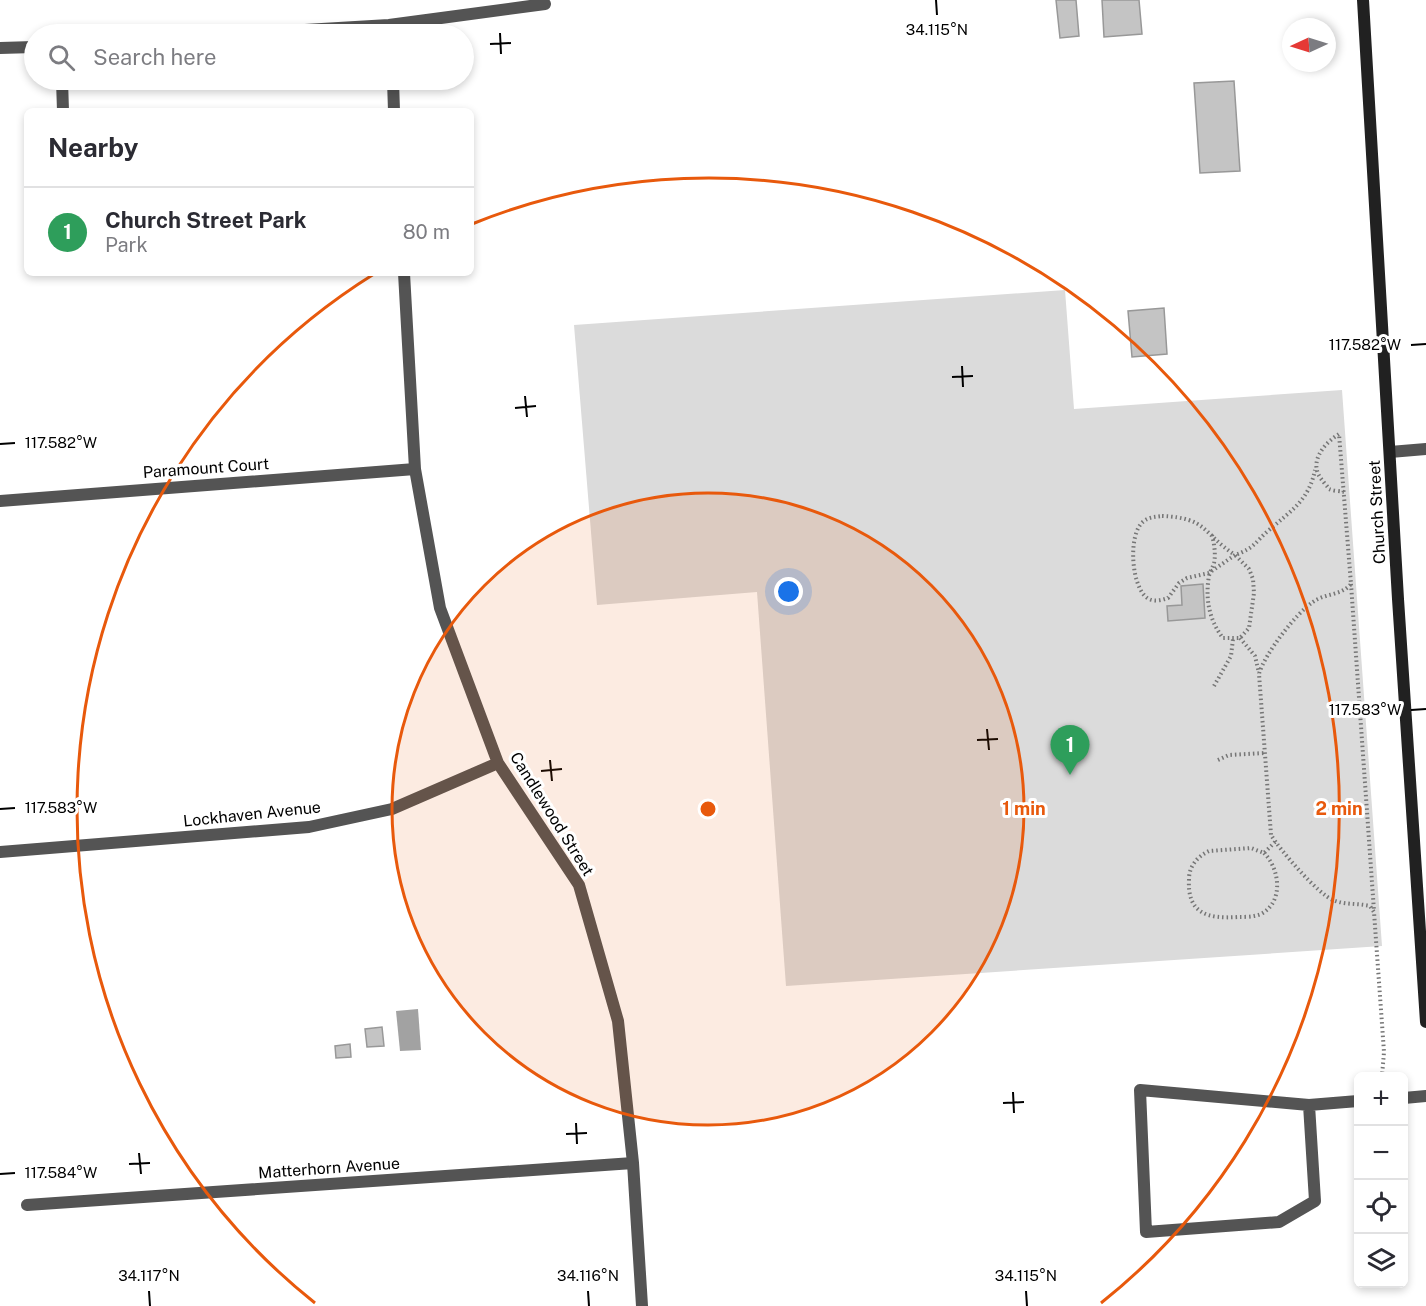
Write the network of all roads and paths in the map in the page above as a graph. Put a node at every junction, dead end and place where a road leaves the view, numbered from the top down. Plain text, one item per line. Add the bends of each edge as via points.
1 (1363, 0) edge
2 (545, 4) dead end
3 (426, 24) edge
4 (24, 47) edge
5 (0, 48) edge
6 (62, 90) edge
7 (393, 90) edge
8 (63, 108) edge
9 (394, 108) edge
10 (404, 276) edge
11 (1426, 449) edge
12 (1390, 452) junction
13 (415, 469) junction
14 (1316, 470) junction
15 (1344, 492) junction
16 (0, 501) edge
17 (1212, 535) junction
18 (1235, 555) junction
19 (1209, 573) junction
20 (1351, 584) junction
21 (1240, 638) junction
22 (1233, 639) junction
23 (1259, 674) junction
24 (1214, 686) dead end
25 (1265, 753) junction
26 (1218, 760) dead end
27 (498, 763) junction
28 (1275, 842) junction
29 (0, 852) edge
30 (1264, 853) junction
31 (1374, 912) junction
32 (1426, 1022) edge
33 (1382, 1072) edge
34 (1426, 1096) edge
35 (1408, 1098) edge
36 (1354, 1101) edge
37 (1309, 1105) junction
38 (633, 1163) junction
39 (27, 1205) dead end
40 (642, 1306) edge

1 - 12 street, Church Street
2 - 3 street
4 - 5 street
6 - 8 street
7 - 9 street
10 - 13 street, Candlewood Street
11 - 12 street
12 - 32 street, Church Street
13 - 16 street, Paramount Court
13 - 27 street, Candlewood Street via 440,608
14 - 15 path via 1329,489
14 - 15 path via 1318,456 1339,434
14 - 18 path via 1297,507 1251,550
15 - 20 path
17 - 18 path
17 - 19 path via 1214,562
17 - 19 path via 1190,519 1150,517 1142,522 1133,543 1138,581 1150,600 1168,598 1187,578
18 - 19 path
18 - 21 path via 1249,569 1254,593 1249,628
19 - 22 path via 1206,600 1210,615 1222,638
20 - 23 path via 1313,601 1301,612 1262,662
20 - 31 path
21 - 22 path
21 - 23 path via 1255,656
22 - 24 path via 1231,656
23 - 25 path
25 - 26 path via 1228,755
25 - 28 path via 1271,835
27 - 29 street, Lockhaven Avenue via 392,808 309,827
27 - 38 street, Candlewood Street via 579,885 618,1021
28 - 30 path
28 - 31 path via 1329,899 1370,906
30 - 30 path via 1251,848 1203,853 1189,875 1193,902 1212,918 1260,914 1272,903 1277,888 1273,864
31 - 33 path
34 - 35 street
36 - 37 street
37 - 37 street via 1315,1201 1279,1222 1146,1232 1140,1090
38 - 39 street, Matterhorn Avenue
38 - 40 street, Candlewood Street

